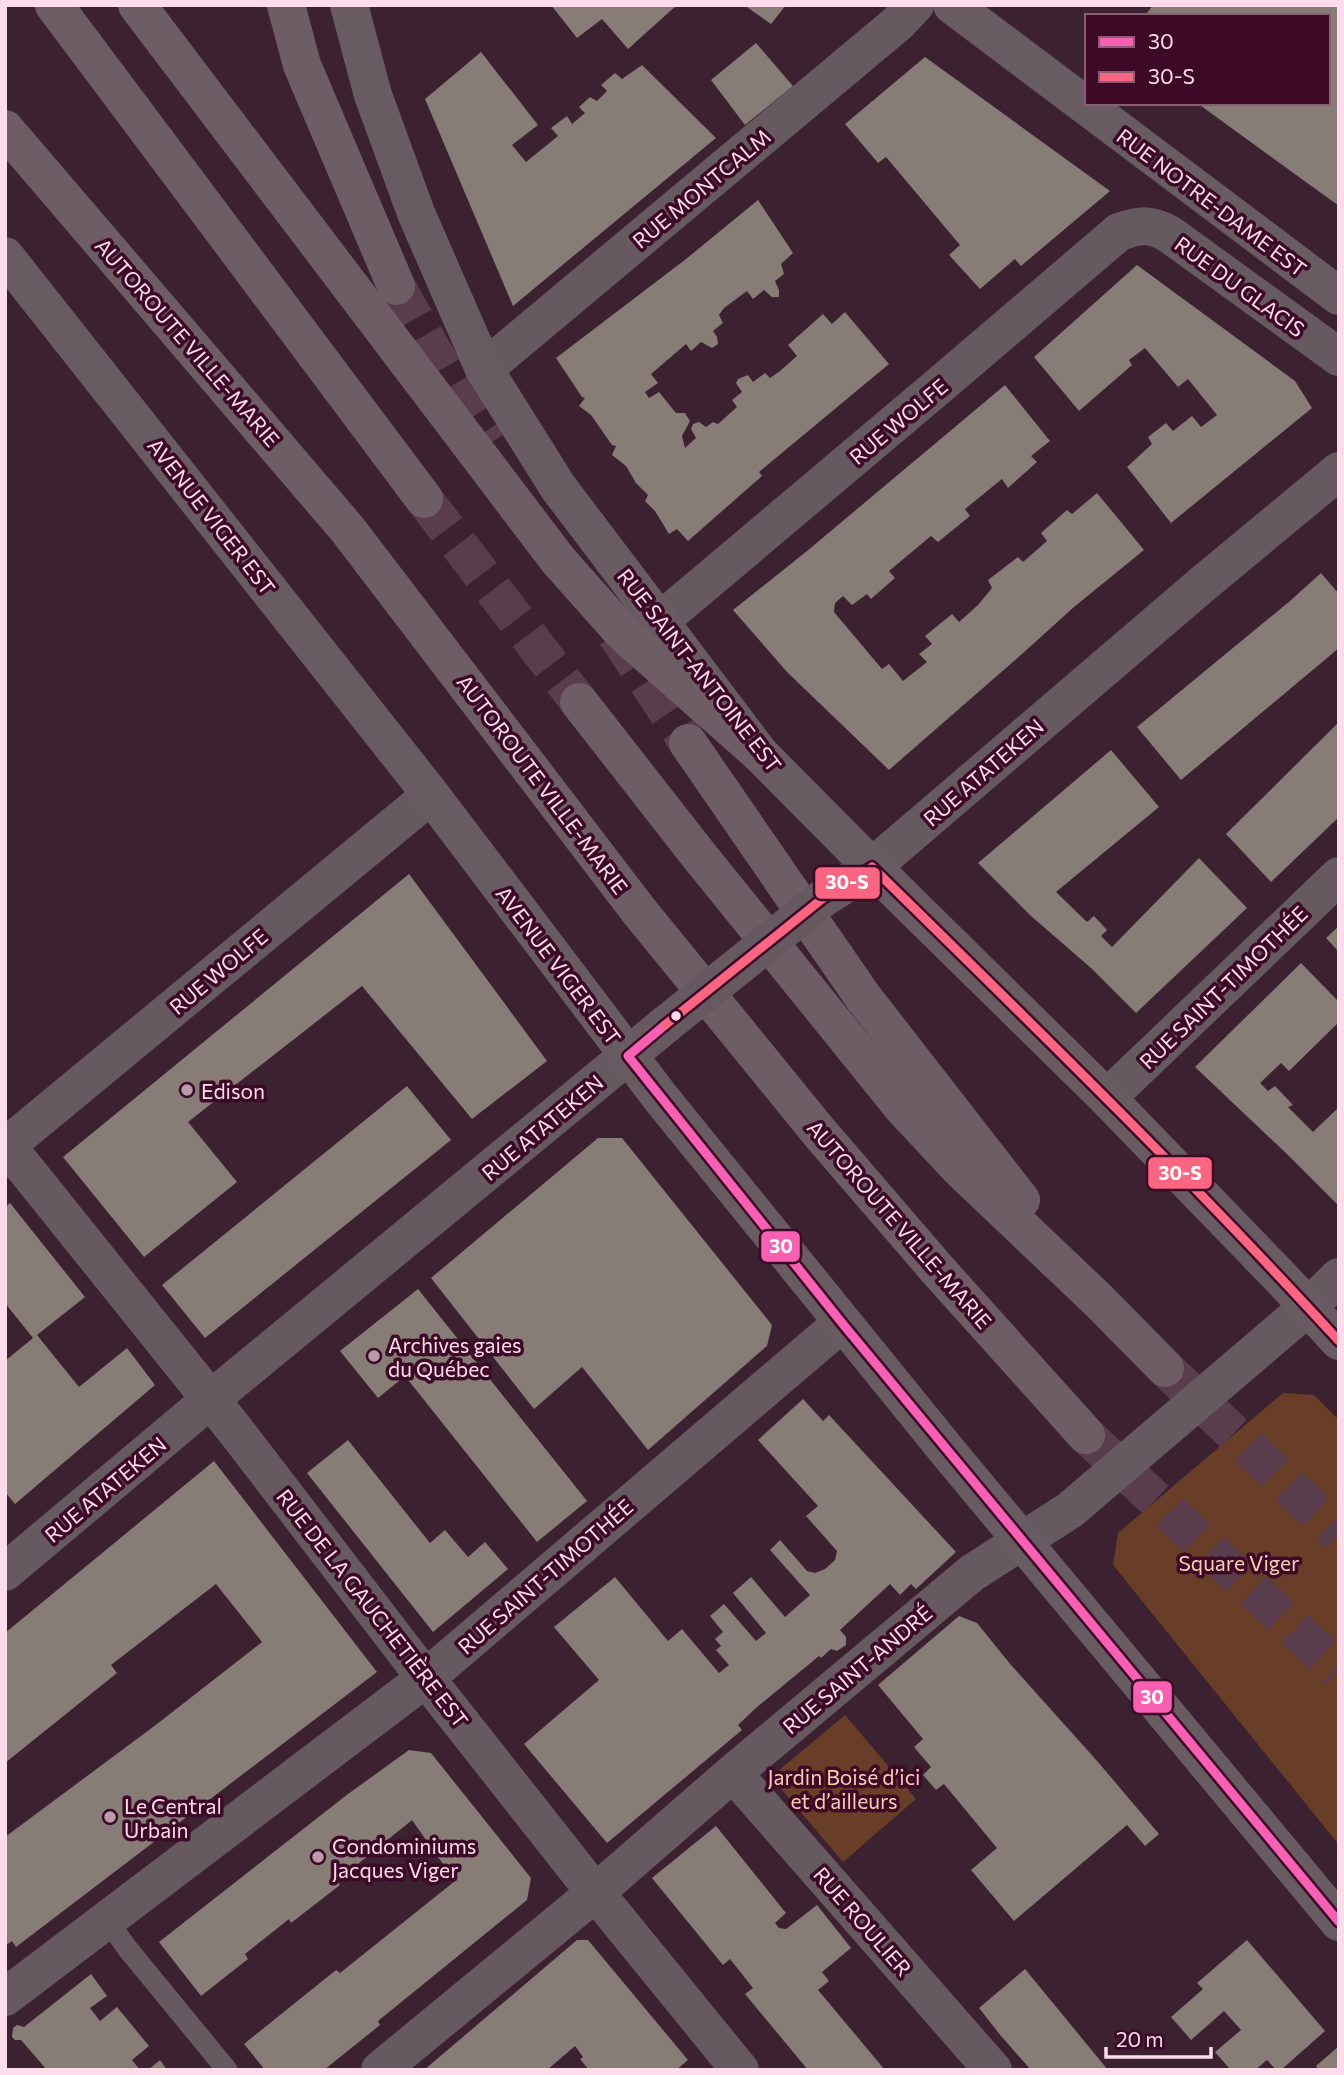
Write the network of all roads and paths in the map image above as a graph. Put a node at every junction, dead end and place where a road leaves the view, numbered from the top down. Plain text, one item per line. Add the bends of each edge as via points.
1 (54, 5) edge
2 (137, 5) edge
3 (286, 5) edge
4 (349, 5) edge
5 (915, 5) edge
6 (952, 5) edge
7 (5, 129) edge
8 (1138, 226) joint
9 (5, 256) edge
10 (396, 286) tunnel mouth
11 (1339, 296) edge
12 (1339, 357) edge
13 (484, 369) junction
14 (1339, 471) edge
15 (424, 499) tunnel mouth
16 (660, 621) junction
17 (579, 702) tunnel mouth
18 (688, 743) tunnel mouth
19 (760, 754) junction
20 (431, 795) junction
21 (872, 867) junction
22 (1339, 876) edge
23 (628, 1056) junction
24 (1107, 1098) junction
25 (6, 1146) edge
26 (1339, 1277) edge
27 (1099, 1301) junction
28 (1308, 1307) junction
29 (842, 1323) junction
30 (1339, 1341) edge
31 (1165, 1368) tunnel mouth
32 (211, 1399) junction
33 (1086, 1435) tunnel mouth
34 (1022, 1541) junction
35 (5, 1572) edge
36 (426, 1678) junction
37 (733, 1773) junction
38 (595, 1893) junction
39 (108, 1921) junction
40 (1339, 1923) edge
41 (5, 1997) edge
42 (227, 2070) edge
43 (380, 2070) edge
44 (740, 2070) edge
45 (993, 2070) edge

1 - 15 highway
2 - 19 highway via 558,560 622,632
3 - 10 highway via 302,65
4 - 13 main road, RUE SAINT-ANTOINE EST via 373,95 416,213
5 - 13 street, RUE MONTCALM
6 - 11 main road, RUE NOTRE-DAME EST
7 - 33 highway, AUTOROUTE VILLE-MARIE via 348,530 639,911 819,1132
8 - 12 street, RUE DU GLACIS via 1155,226 1169,234
8 - 16 street, RUE WOLFE via 1119,232
9 - 20 main road, AVENUE VIGER EST
13 - 16 main road, RUE SAINT-ANTOINE EST via 558,487
14 - 21 street, RUE ATATEKEN
16 - 19 main road, RUE SAINT-ANTOINE EST
17 - 27 highway via 903,1108
18 - 27 highway via 863,997
19 - 21 main road, RUE SAINT-ANTOINE EST
20 - 23 main road, AVENUE VIGER EST
20 - 25 street, RUE WOLFE
21 - 23 street, RUE ATATEKEN, bridge via 822,899
21 - 24 main road, RUE SAINT-ANTOINE EST
22 - 24 street, RUE SAINT-TIMOTHÉE
23 - 29 main road, AVENUE VIGER EST
23 - 32 street, RUE ATATEKEN
24 - 28 main road, RUE SAINT-ANTOINE EST
25 - 32 street, RUE DE LA GAUCHETIÈRE EST
26 - 28 street, RUE SAINT-ANDRÉ
27 - 31 highway
28 - 30 main road, RUE SAINT-ANTOINE EST
28 - 34 street, RUE SAINT-ANDRÉ via 1070,1510
29 - 34 main road, AVENUE VIGER EST
29 - 36 street, RUE SAINT-TIMOTHÉE
32 - 35 street, RUE ATATEKEN
32 - 36 street, RUE DE LA GAUCHETIÈRE EST
34 - 37 street, RUE SAINT-ANDRÉ via 972,1573
34 - 40 main road, AVENUE VIGER EST
36 - 38 street, RUE DE LA GAUCHETIÈRE EST
36 - 39 street, RUE SAINT-TIMOTHÉE
37 - 38 street, RUE SAINT-ANDRÉ
37 - 45 street, RUE ROULIER
38 - 43 street, RUE SAINT-ANDRÉ
38 - 44 street, RUE DE LA GAUCHETIÈRE EST
39 - 41 street, RUE SAINT-TIMOTHÉE
39 - 42 lane

